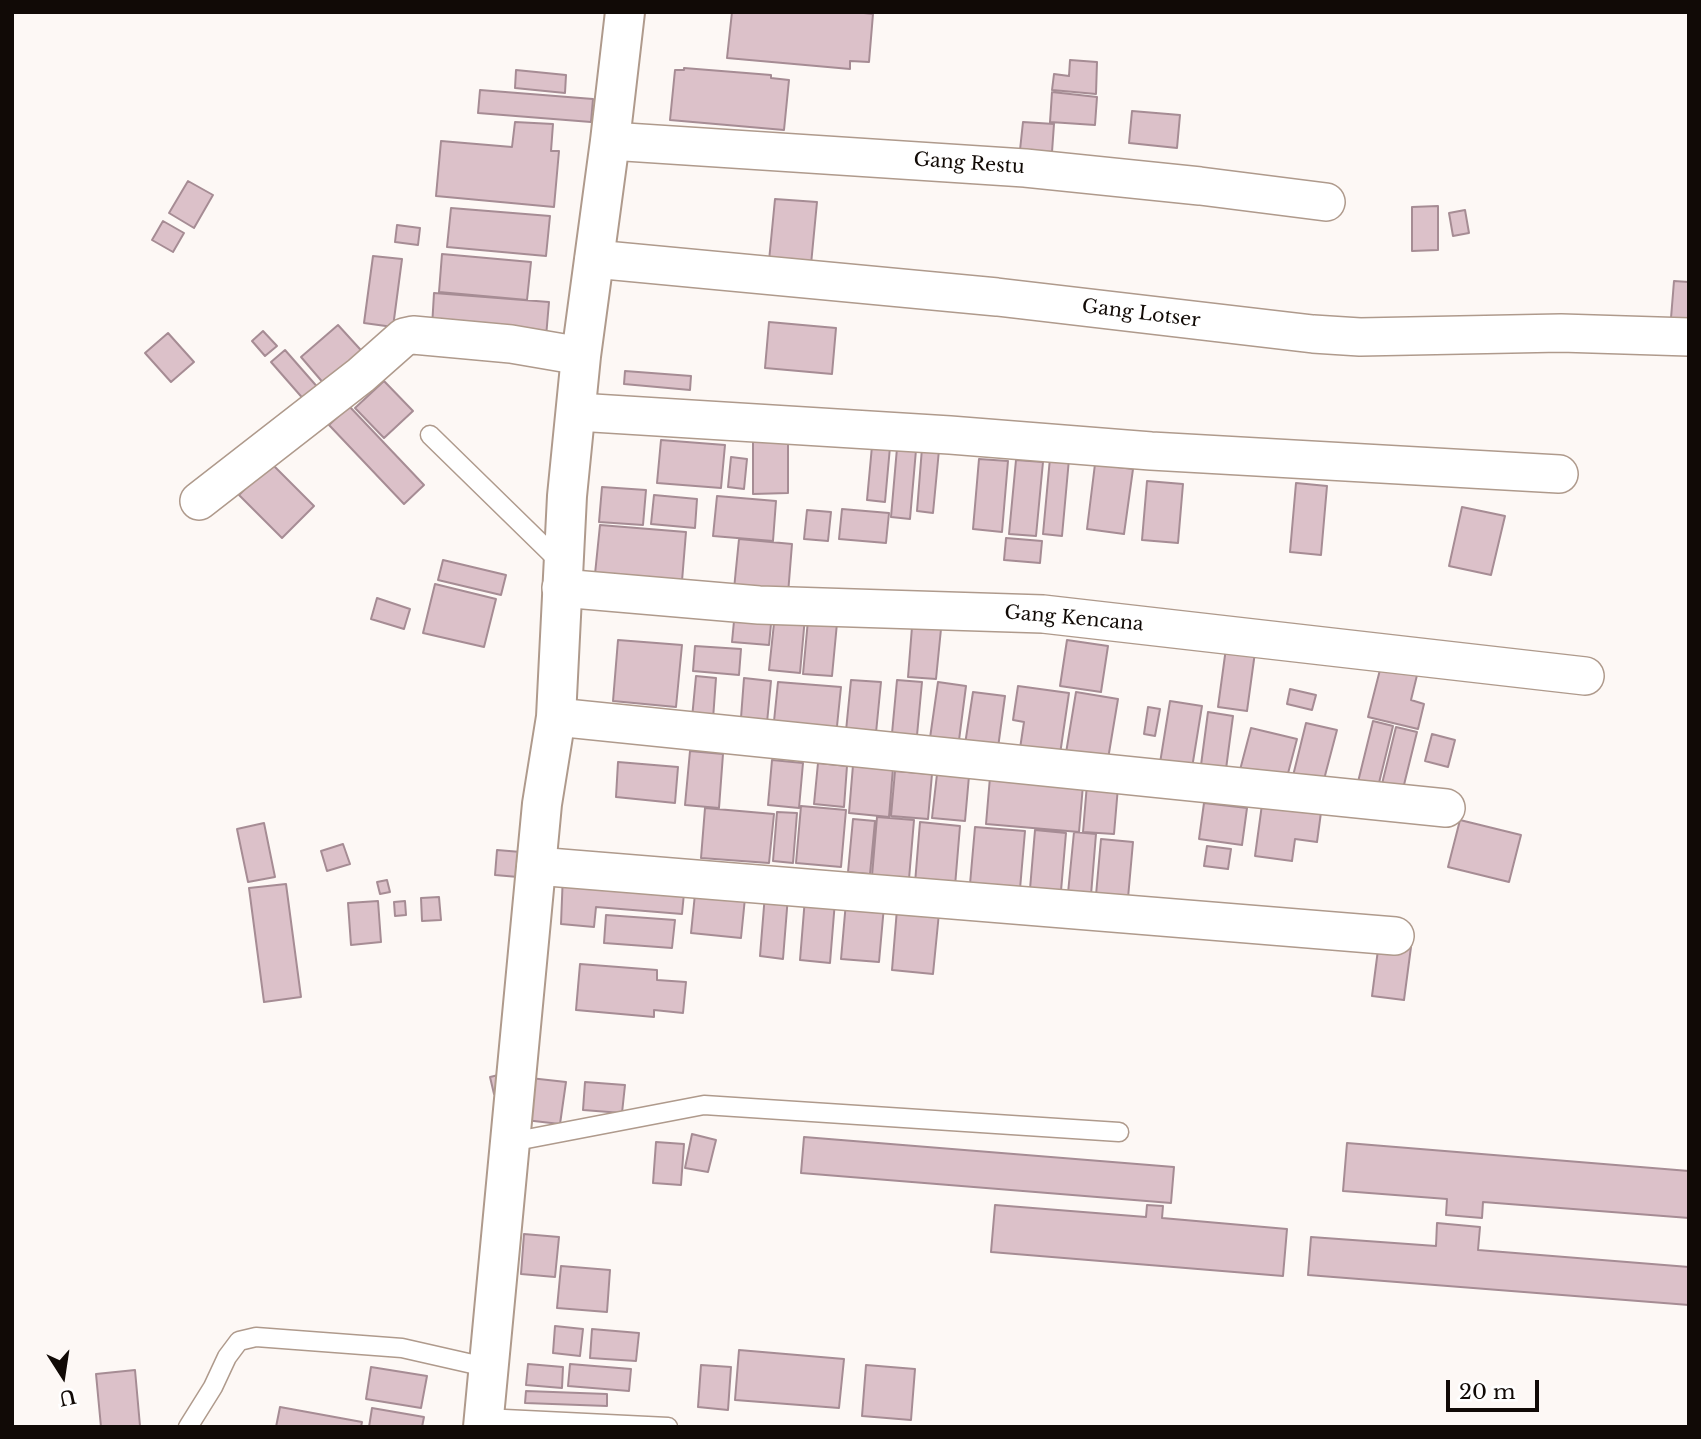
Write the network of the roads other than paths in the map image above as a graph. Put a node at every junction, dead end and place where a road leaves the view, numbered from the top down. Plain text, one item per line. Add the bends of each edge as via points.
1 (625, 12) edge
2 (610, 141) junction
3 (1326, 202) dead end
4 (594, 258) junction
5 (1689, 337) edge
6 (581, 356) junction
7 (577, 412) junction
8 (430, 435) dead end
9 (1559, 474) dead end
10 (199, 501) dead end
11 (562, 576) junction
12 (1585, 676) dead end
13 (556, 717) junction
14 (1446, 808) dead end
15 (536, 866) junction
16 (1395, 936) dead end
17 (1119, 1132) dead end
18 (511, 1142) junction
19 (490, 1368) junction
20 (484, 1422) edge
21 (188, 1427) edge
22 (668, 1427) edge

1 - 2 main road
2 - 3 street, Gang Restu via 1025,168
2 - 4 main road
4 - 5 street, Gang Lotser via 997,297 1313,334
4 - 6 main road
6 - 7 main road
6 - 10 street via 511,344 404,337
7 - 9 street
7 - 11 main road
8 - 11 lane
11 - 12 street, Gang Kencana via 759,605 1043,614
11 - 13 main road
13 - 14 street
13 - 15 main road
15 - 16 street
15 - 18 main road
17 - 18 lane via 704,1105
18 - 19 main road
19 - 20 main road
19 - 21 lane via 402,1348 256,1336 239,1341 227,1357
20 - 22 lane

